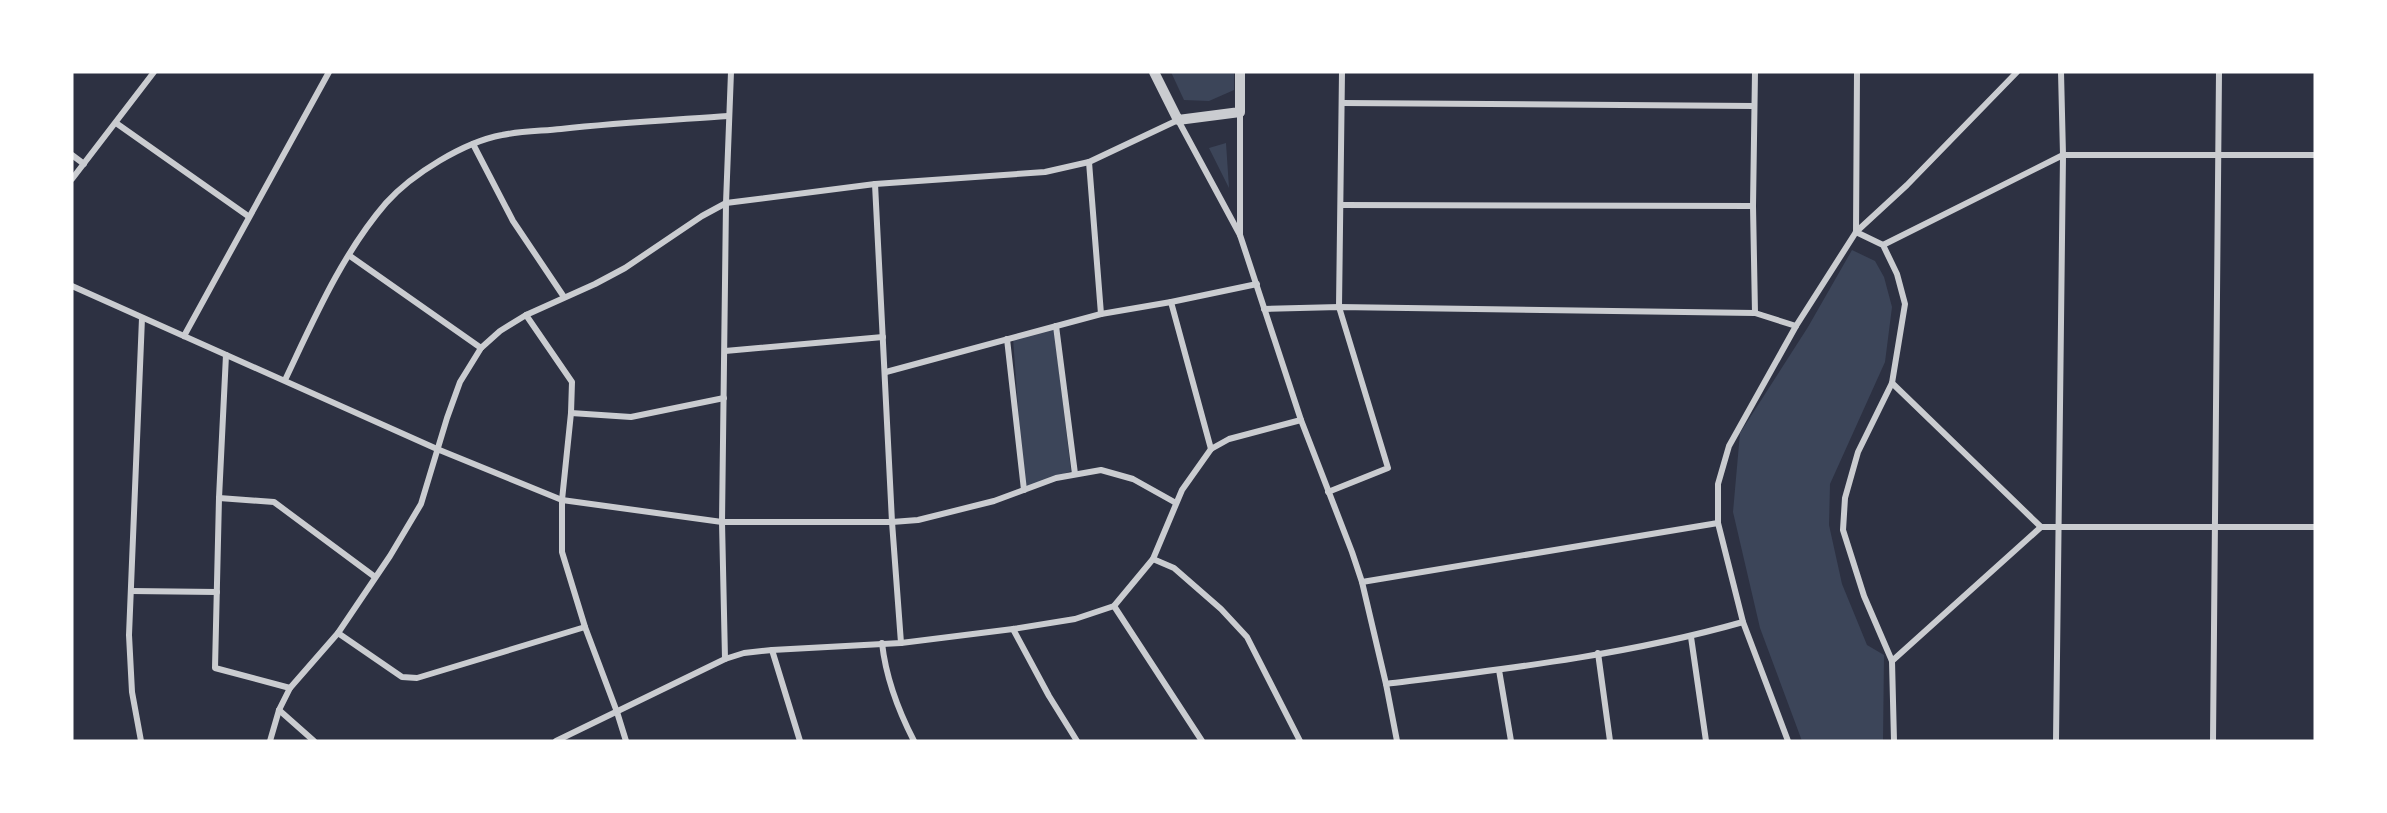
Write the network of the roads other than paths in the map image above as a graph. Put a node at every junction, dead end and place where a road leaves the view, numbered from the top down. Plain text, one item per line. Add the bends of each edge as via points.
1 (154, 72) edge
2 (329, 72) edge
3 (731, 72) edge
4 (1154, 72) edge
5 (1240, 72) edge
6 (1342, 72) edge
7 (1755, 72) edge
8 (1864, 72) edge
9 (2017, 72) edge
10 (2061, 72) edge
11 (2220, 72) edge
12 (1857, 75) edge
13 (1342, 103) junction
14 (1754, 106) junction
15 (1240, 112) junction
16 (728, 116) junction
17 (1178, 120) junction
18 (116, 123) junction
19 (473, 144) junction
20 (2063, 155) junction
21 (2219, 155) junction
22 (2315, 155) edge
23 (72, 156) edge
24 (1089, 162) junction
25 (84, 164) junction
26 (72, 179) edge
27 (875, 184) junction
28 (726, 203) junction
29 (1341, 206) junction
30 (1753, 206) junction
31 (248, 216) junction
32 (1856, 232) junction
33 (1240, 235) junction
34 (1883, 245) junction
35 (350, 256) junction
36 (1257, 284) junction
37 (72, 286) edge
38 (564, 297) junction
39 (1171, 302) junction
40 (1339, 307) junction
41 (1264, 309) junction
42 (1755, 313) junction
43 (1101, 314) junction
44 (526, 315) junction
45 (142, 318) junction
46 (1056, 326) junction
47 (1796, 326) junction
48 (184, 336) junction
49 (883, 337) junction
50 (1007, 339) junction
51 (481, 348) junction
52 (725, 351) junction
53 (226, 355) junction
54 (886, 372) junction
55 (285, 380) junction
56 (1892, 383) junction
57 (724, 398) junction
58 (571, 413) junction
59 (1301, 420) junction
60 (437, 449) junction
61 (1211, 449) junction
62 (1075, 474) junction
63 (1024, 490) junction
64 (1328, 492) junction
65 (219, 498) junction
66 (562, 500) junction
67 (1176, 503) junction
68 (722, 522) junction
69 (892, 522) junction
70 (1718, 524) junction
71 (2215, 526) junction
72 (2041, 527) junction
73 (2059, 527) junction
74 (2315, 527) edge
75 (1153, 559) junction
76 (375, 577) junction
77 (1362, 582) junction
78 (131, 591) junction
79 (217, 592) junction
80 (1114, 606) junction
81 (1743, 622) junction
82 (585, 627) junction
83 (1013, 629) junction
84 (338, 633) junction
85 (1691, 637) junction
86 (882, 643) junction
87 (901, 643) junction
88 (772, 650) junction
89 (1598, 653) junction
90 (725, 659) junction
91 (1892, 662) junction
92 (1499, 670) junction
93 (1386, 684) junction
94 (290, 688) junction
95 (279, 710) junction
96 (617, 712) junction
97 (141, 741) edge
98 (270, 741) edge
99 (314, 741) edge
100 (556, 741) edge
101 (626, 741) edge
102 (800, 741) edge
103 (914, 741) edge
104 (1077, 741) edge
105 (1202, 741) edge
106 (1300, 741) edge
107 (1397, 741) edge
108 (1511, 741) edge
109 (1610, 741) edge
110 (1706, 741) edge
111 (1788, 741) edge
112 (1894, 741) edge
113 (2056, 741) edge
114 (2213, 741) edge

1 - 18 street
2 - 31 street
3 - 16 street
4 - 17 street
5 - 15 street
6 - 13 street
7 - 14 street
8 - 12 street
9 - 32 street
10 - 20 street
11 - 21 street
12 - 32 street
13 - 14 street
13 - 29 street
14 - 30 street
15 - 17 street
15 - 33 street
16 - 19 street via 502,135
16 - 28 street
17 - 24 street
17 - 33 street
18 - 25 street
18 - 31 street
19 - 35 street via 423,171 388,201
19 - 38 street via 513,221
20 - 21 street
20 - 34 street
20 - 73 street
21 - 22 street
21 - 71 street
23 - 25 street
24 - 27 street via 1045,172
24 - 43 street
25 - 26 street
27 - 28 street
27 - 49 street
28 - 38 street via 625,268
28 - 52 street
29 - 30 street
29 - 40 street
30 - 42 street
31 - 48 street
32 - 34 street
32 - 47 street
33 - 36 street
34 - 56 street via 1905,304
35 - 51 street
35 - 55 street
36 - 39 street
36 - 41 street
37 - 45 street
38 - 44 street
39 - 43 street
39 - 61 street
40 - 41 street
40 - 42 street
40 - 64 street via 1388,468
41 - 59 street
42 - 47 street
43 - 46 street
44 - 51 street
44 - 58 street via 572,382
45 - 48 street
45 - 78 street
46 - 50 street
46 - 62 street
47 - 70 street via 1729,446 1718,484
48 - 53 street
49 - 52 street
49 - 54 street
50 - 54 street
50 - 63 street
51 - 60 street via 460,382
52 - 57 street
53 - 55 street
53 - 65 street
54 - 69 street
55 - 60 street
56 - 72 street
56 - 91 street via 1858,452 1845,498 1844,530 1864,596
57 - 58 street via 631,417
57 - 68 street
58 - 66 street
59 - 61 street via 1229,439
59 - 64 street
60 - 66 street
60 - 76 street via 421,504
61 - 67 street
62 - 63 street
62 - 67 street via 1101,470 1133,479
63 - 69 street via 940,515
64 - 77 street
65 - 76 street via 274,502
65 - 79 street
66 - 68 street
66 - 82 street via 562,552
67 - 75 street
68 - 69 street
68 - 90 street
69 - 87 street
70 - 77 street
70 - 81 street
71 - 73 street
71 - 74 street
71 - 114 street
72 - 73 street
72 - 91 street
73 - 113 street
75 - 80 street
75 - 106 street via 1174,568 1246,637
76 - 84 street
77 - 93 street
78 - 79 street
78 - 97 street via 132,692
79 - 94 street via 215,668
80 - 83 street via 1075,620
80 - 105 street
81 - 85 street
81 - 111 street
82 - 84 street via 417,678 402,677
82 - 96 street
83 - 87 street
83 - 104 street
84 - 94 street
85 - 89 street
85 - 110 street
86 - 87 street
86 - 88 street
86 - 103 street via 897,708
88 - 90 street
88 - 102 street
89 - 92 street
89 - 109 street
90 - 96 street
91 - 112 street
92 - 93 street
92 - 108 street
93 - 107 street
94 - 95 street
95 - 98 street
95 - 99 street
96 - 100 street
96 - 101 street

